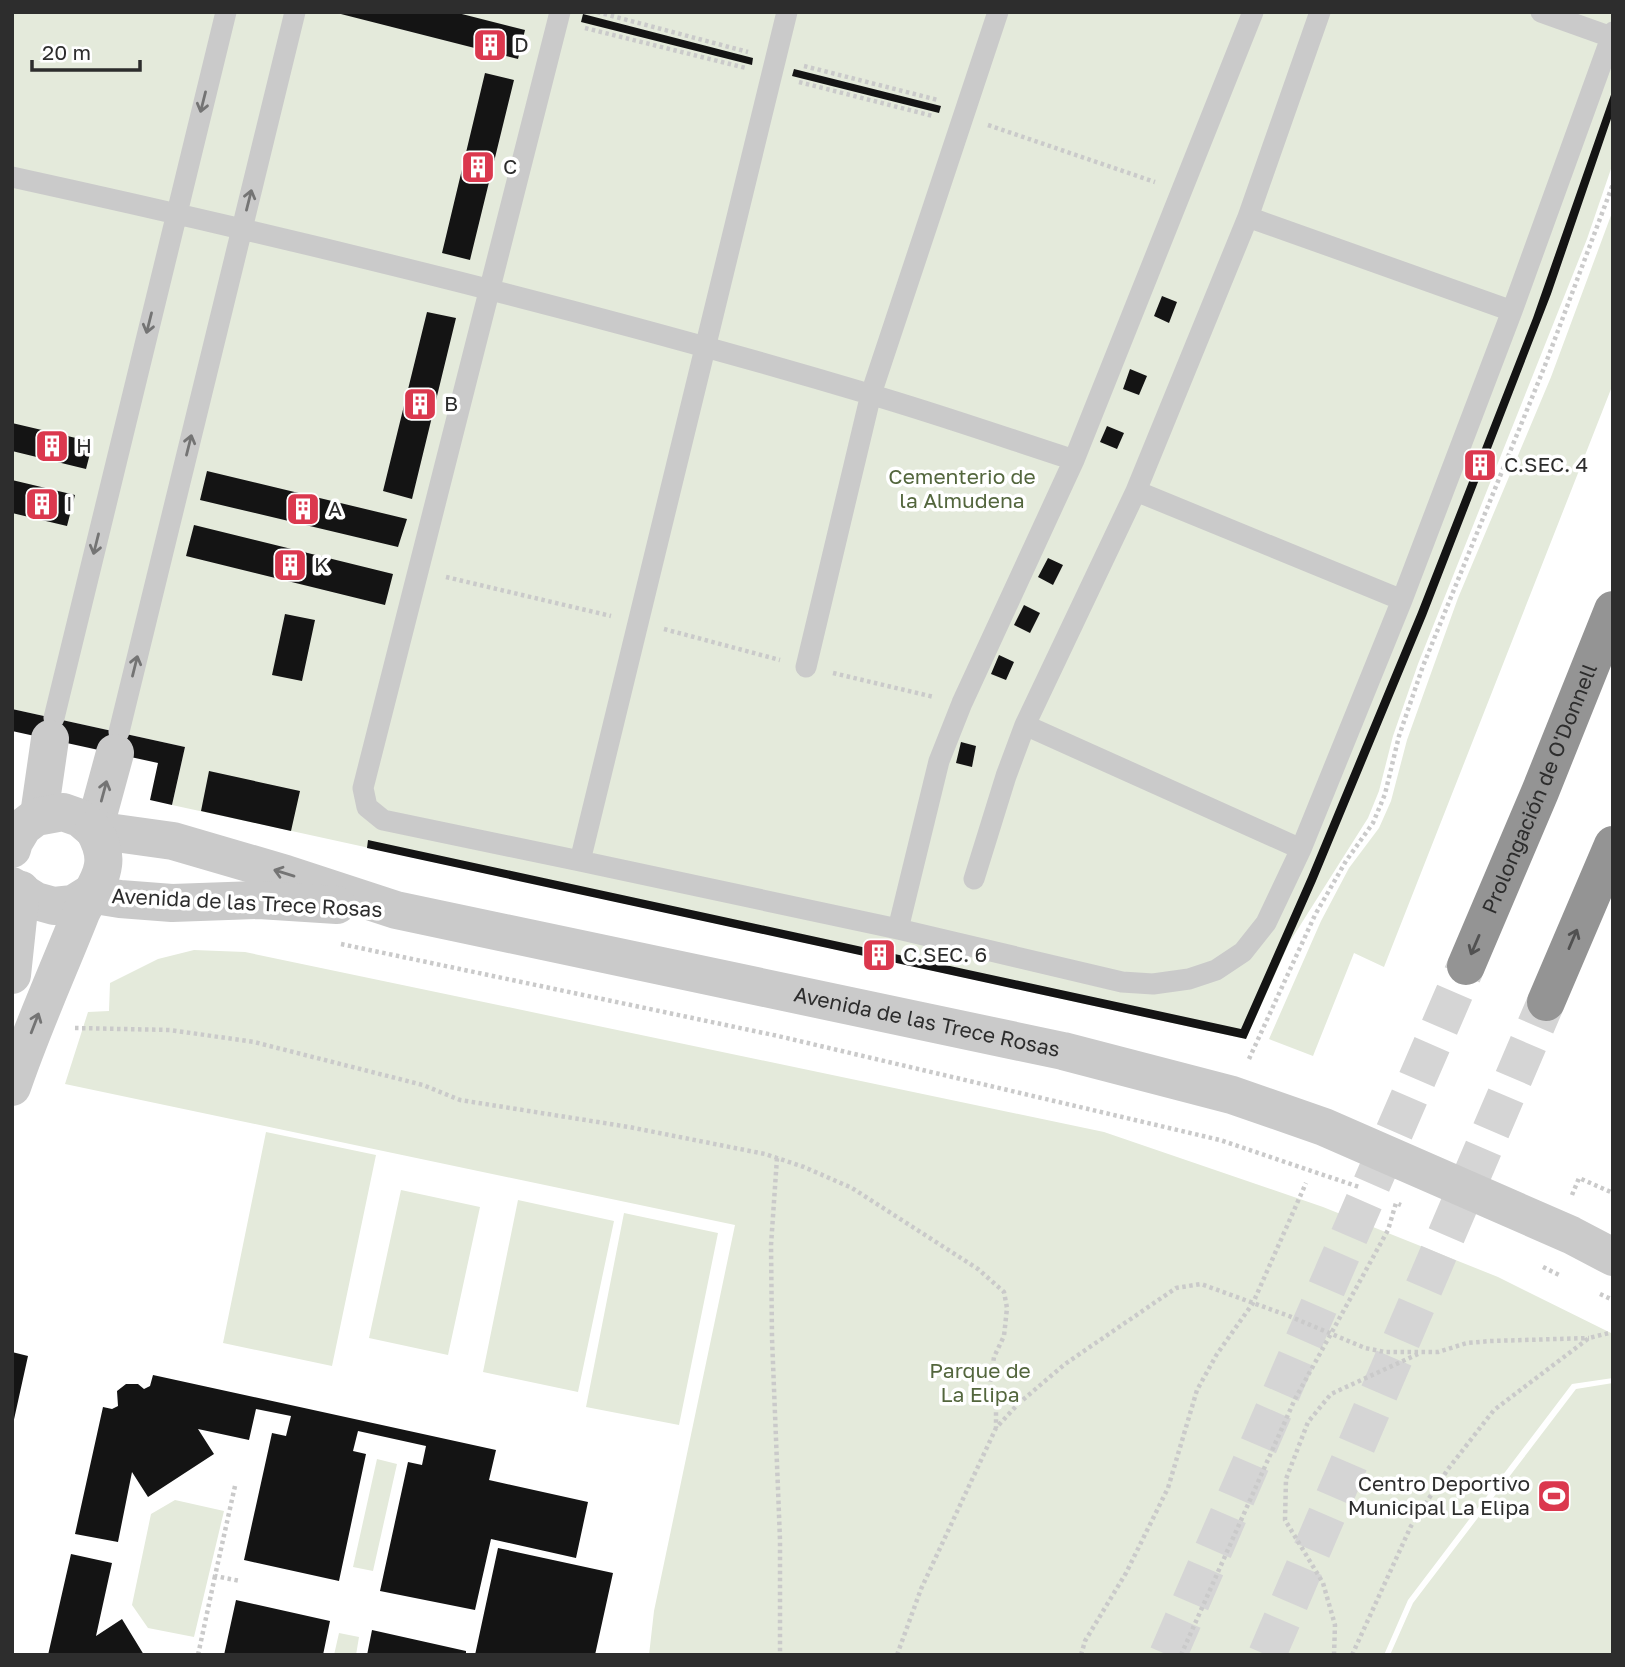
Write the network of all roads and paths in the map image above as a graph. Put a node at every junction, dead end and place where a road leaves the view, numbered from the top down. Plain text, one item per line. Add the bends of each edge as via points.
1 (226, 12) edge
2 (295, 12) edge
3 (560, 12) edge
4 (787, 12) edge
5 (998, 12) edge
6 (1253, 12) edge
7 (1320, 12) edge
8 (1541, 12) edge
9 (1612, 35) edge
10 (963, 116) junction
11 (12, 177) edge
12 (1613, 184) edge
13 (1183, 192) junction
14 (176, 213) junction
15 (1248, 217) junction
16 (242, 229) junction
17 (489, 290) junction
18 (1513, 311) junction
19 (704, 347) junction
20 (871, 394) junction
21 (1074, 460) junction
22 (1136, 491) junction
23 (420, 570) junction
24 (1402, 600) junction
25 (1613, 610) edge
26 (636, 622) junction
27 (806, 667) junction
28 (962, 703) junction
29 (1025, 726) junction
30 (52, 729) joint
31 (117, 743) joint
32 (29, 813) edge
33 (94, 830) junction
34 (1613, 845) edge
35 (12, 849) edge
36 (1301, 849) junction
37 (580, 861) junction
38 (974, 879) dead end
39 (15, 881) edge
40 (89, 894) junction
41 (396, 909) junction
42 (898, 929) junction
43 (329, 942) dead end
44 (1466, 966) tunnel mouth
45 (12, 975) edge
46 (1546, 1002) tunnel mouth
47 (35, 1024) junction
48 (1249, 1059) dead end
49 (12, 1087) edge
50 (778, 1158) junction
51 (1306, 1183) dead end
52 (1366, 1190) dead end
53 (1613, 1194) edge
54 (1572, 1196) dead end
55 (1386, 1198) dead end
56 (1395, 1203) junction
57 (1408, 1208) dead end
58 (1613, 1257) edge
59 (1532, 1262) dead end
60 (1566, 1278) dead end
61 (1590, 1289) dead end
62 (1613, 1300) edge
63 (1253, 1303) junction
64 (1613, 1332) edge
65 (1330, 1335) junction
66 (1589, 1338) junction
67 (1422, 1352) junction
68 (996, 1428) junction
69 (234, 1486) dead end
70 (215, 1576) junction
71 (240, 1581) dead end
72 (198, 1655) edge
73 (780, 1655) edge
74 (897, 1655) edge
75 (1081, 1655) edge
76 (1181, 1655) edge
77 (1334, 1655) edge
78 (1352, 1655) edge

1 -> 14 lane
16 -> 2 lane
3 - 17 lane
4 - 19 lane
5 - 10 lane
6 - 13 lane
7 - 15 lane
8 - 9 lane
9 - 18 lane
10 - 13 path
10 - 20 lane
11 - 14 lane
12 - 48 path via 1423,666 1385,794 1373,822 1315,915
13 - 21 lane
14 - 16 lane
14 -> 30 lane
15 - 18 lane
15 - 22 lane
16 - 17 lane
31 -> 16 lane
17 - 19 lane
17 - 23 lane
18 - 24 lane
19 - 20 lane
19 - 26 lane
20 - 21 lane
20 - 27 lane
21 - 28 lane
22 - 24 lane
22 - 29 lane
23 - 26 path
23 - 37 lane via 363,788 367,807 383,820
24 - 36 lane
25 -> 44 highway, Prolongación de O'Donnell
26 - 27 path
26 - 37 lane
27 - 28 path
28 - 42 lane via 939,761
29 - 36 lane
29 - 38 lane
30 - 32 street
33 -> 31 street
32 - 33 street, Avenida de las Trece Rosas via 63,812
32 - 35 street
33 - 40 street via 104,863
41 -> 33 street, Avenida de las Trece Rosas via 173,841
46 -> 34 highway
36 - 42 lane via 1266,923 1243,952 1216,970 1189,979 1122,982
37 - 42 lane
39 - 40 street, Avenida de las Trece Rosas via 36,901 54,906 73,904
39 - 45 street
40 - 41 street, Avenida de las Trece Rosas via 172,903 259,900
47 -> 40 street
41 - 58 street, Avenida de las Trece Rosas via 1036,1045 1232,1095 1311,1122
43 - 52 path via 778,1036 1220,1140
47 - 49 street
47 - 50 path via 90,1030 170,1030 254,1042 423,1085 460,1100 629,1127
50 - 68 path via 852,1188 978,1269 1004,1292 1004,1336 994,1357 990,1384
50 - 73 path via 771,1245
51 - 63 path
53 - 54 path via 1579,1178
55 - 56 path
56 - 57 path
56 - 65 path via 1388,1230
59 - 60 path
61 - 62 path
63 - 65 path
63 - 68 path via 1201,1284 1176,1288 1065,1364
63 - 75 path via 1197,1390 1168,1488
64 - 66 path
65 - 67 path via 1385,1352
65 - 76 path via 1295,1399
66 - 67 path via 1467,1343
66 - 78 path via 1494,1410 1448,1469 1411,1526
67 - 77 path via 1331,1394 1308,1422 1286,1479 1285,1520 1323,1583 1335,1625
68 - 74 path via 921,1589
69 - 70 path
70 - 71 path
70 - 72 path

